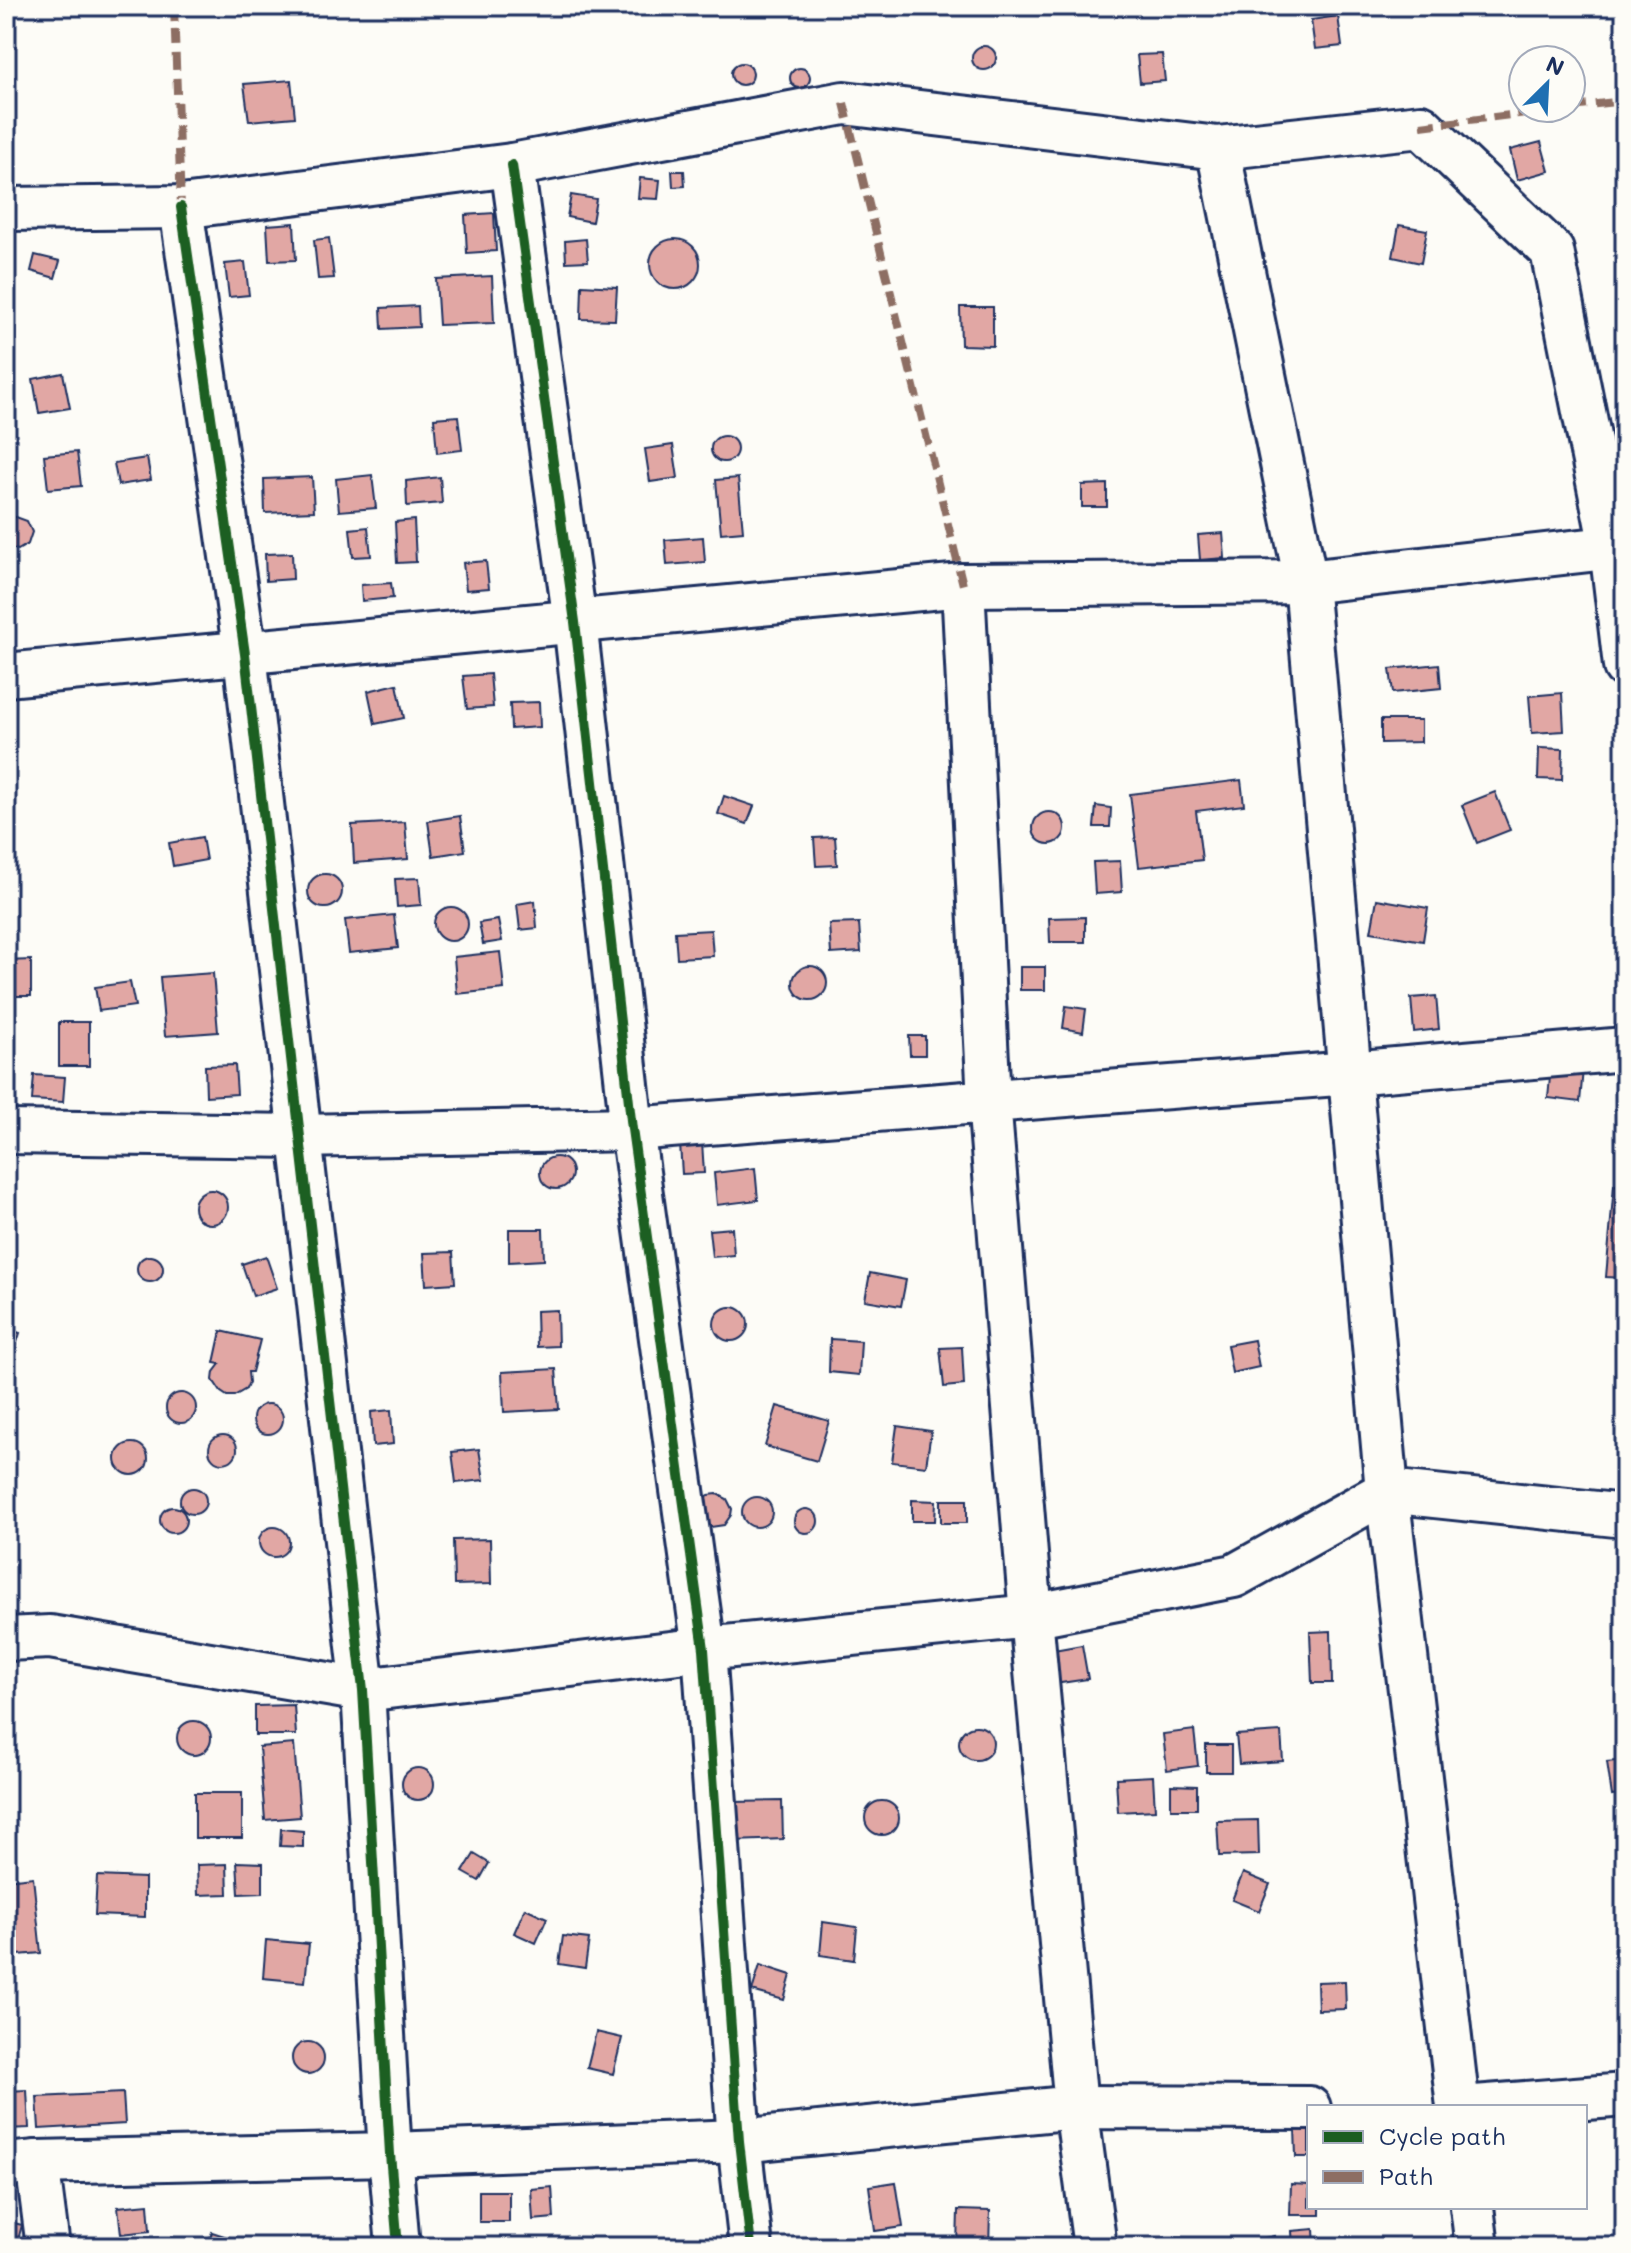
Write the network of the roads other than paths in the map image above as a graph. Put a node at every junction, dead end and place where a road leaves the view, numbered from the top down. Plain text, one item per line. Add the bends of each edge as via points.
1 (1218, 148) junction
2 (512, 165) junction
3 (181, 207) junction
4 (6, 209) edge
5 (1618, 547) edge
6 (1306, 582) junction
7 (963, 585) junction
8 (575, 622) junction
9 (245, 654) junction
10 (1625, 666) edge
11 (6, 675) edge
12 (1625, 1049) edge
13 (1350, 1073) junction
14 (989, 1101) junction
15 (632, 1129) junction
16 (6, 1132) edge
17 (300, 1136) junction
18 (1387, 1491) junction
19 (1625, 1516) edge
20 (1031, 1616) junction
21 (6, 1639) edge
22 (704, 1649) junction
23 (363, 1690) junction
24 (1625, 2095) edge
25 (1458, 2105) edge
26 (1500, 2105) edge
27 (1076, 2107) junction
28 (1307, 2108) edge
29 (739, 2141) junction
30 (390, 2154) junction
31 (21, 2163) edge
32 (1472, 2209) edge
33 (48, 2247) edge
34 (398, 2247) edge
35 (751, 2247) edge
36 (1095, 2247) edge
37 (1477, 2247) edge

1 - 2 street via 844,103
1 - 5 street via 1421,126 1552,251
1 - 6 street
2 - 3 street
2 - 8 street
3 - 4 street
3 - 9 street
5 - 6 street
5 - 10 street
6 - 7 street
6 - 13 street
7 - 8 street
7 - 14 street
8 - 9 street
8 - 15 street
9 - 11 street
9 - 17 street
12 - 13 street
13 - 14 street
13 - 18 street
14 - 15 street
14 - 20 street
15 - 17 street
15 - 22 street
16 - 17 street
17 - 23 street
18 - 19 street
18 - 20 street via 1234,1576
18 - 25 street
20 - 22 street
20 - 27 street
21 - 23 street via 50,1637
22 - 23 street
22 - 29 street
23 - 30 street
24 - 26 street
27 - 28 street
27 - 29 street
27 - 36 street
29 - 30 street
29 - 35 street
30 - 31 street
30 - 34 street
31 - 33 street
32 - 37 street

